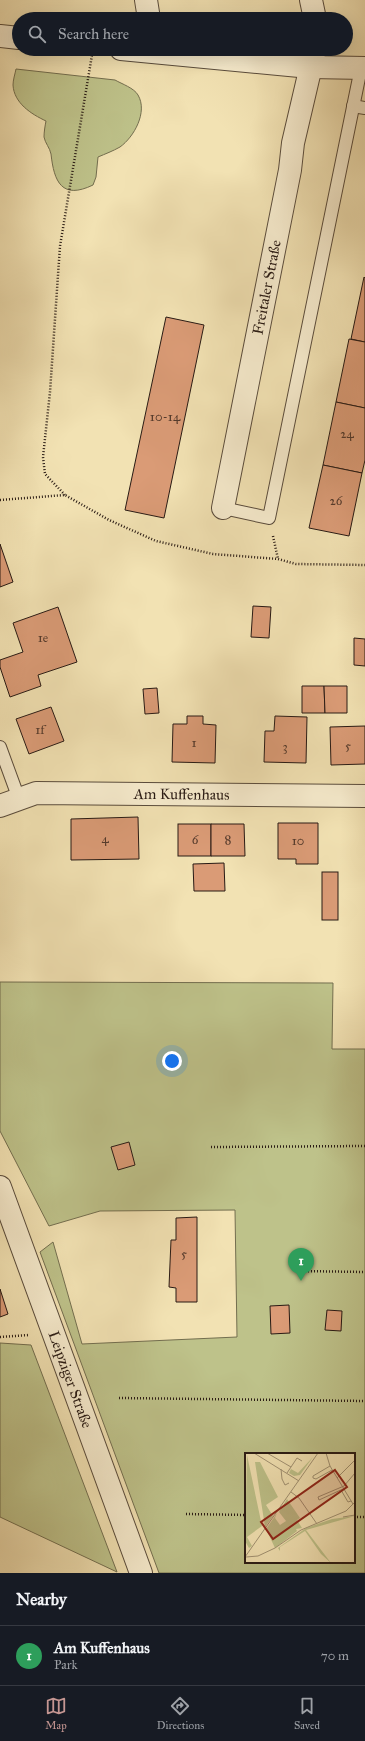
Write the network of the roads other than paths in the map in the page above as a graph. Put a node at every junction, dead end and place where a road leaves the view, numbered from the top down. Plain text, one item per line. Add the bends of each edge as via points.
1 (146, 0) edge
2 (311, 0) edge
3 (148, 12) edge
4 (314, 12) edge
5 (0, 36) edge
6 (12, 37) edge
7 (270, 56) edge
8 (312, 58) edge
9 (363, 68) edge
10 (353, 106) junction
11 (365, 108) edge
12 (223, 508) joint
13 (0, 747) edge
14 (365, 796) edge
15 (10, 802) edge
16 (0, 1187) edge
17 (141, 1573) edge

1 - 3 street
2 - 4 street
5 - 6 street
7 - 8 street
8 - 9 street
8 - 12 street, Freitaler Straße via 293,143 290,170
9 - 10 lane
10 - 11 lane
10 - 12 lane via 269,518
13 - 15 lane
14 - 15 street, Am Kuffenhaus via 36,793
16 - 17 street, Leipziger Straße

